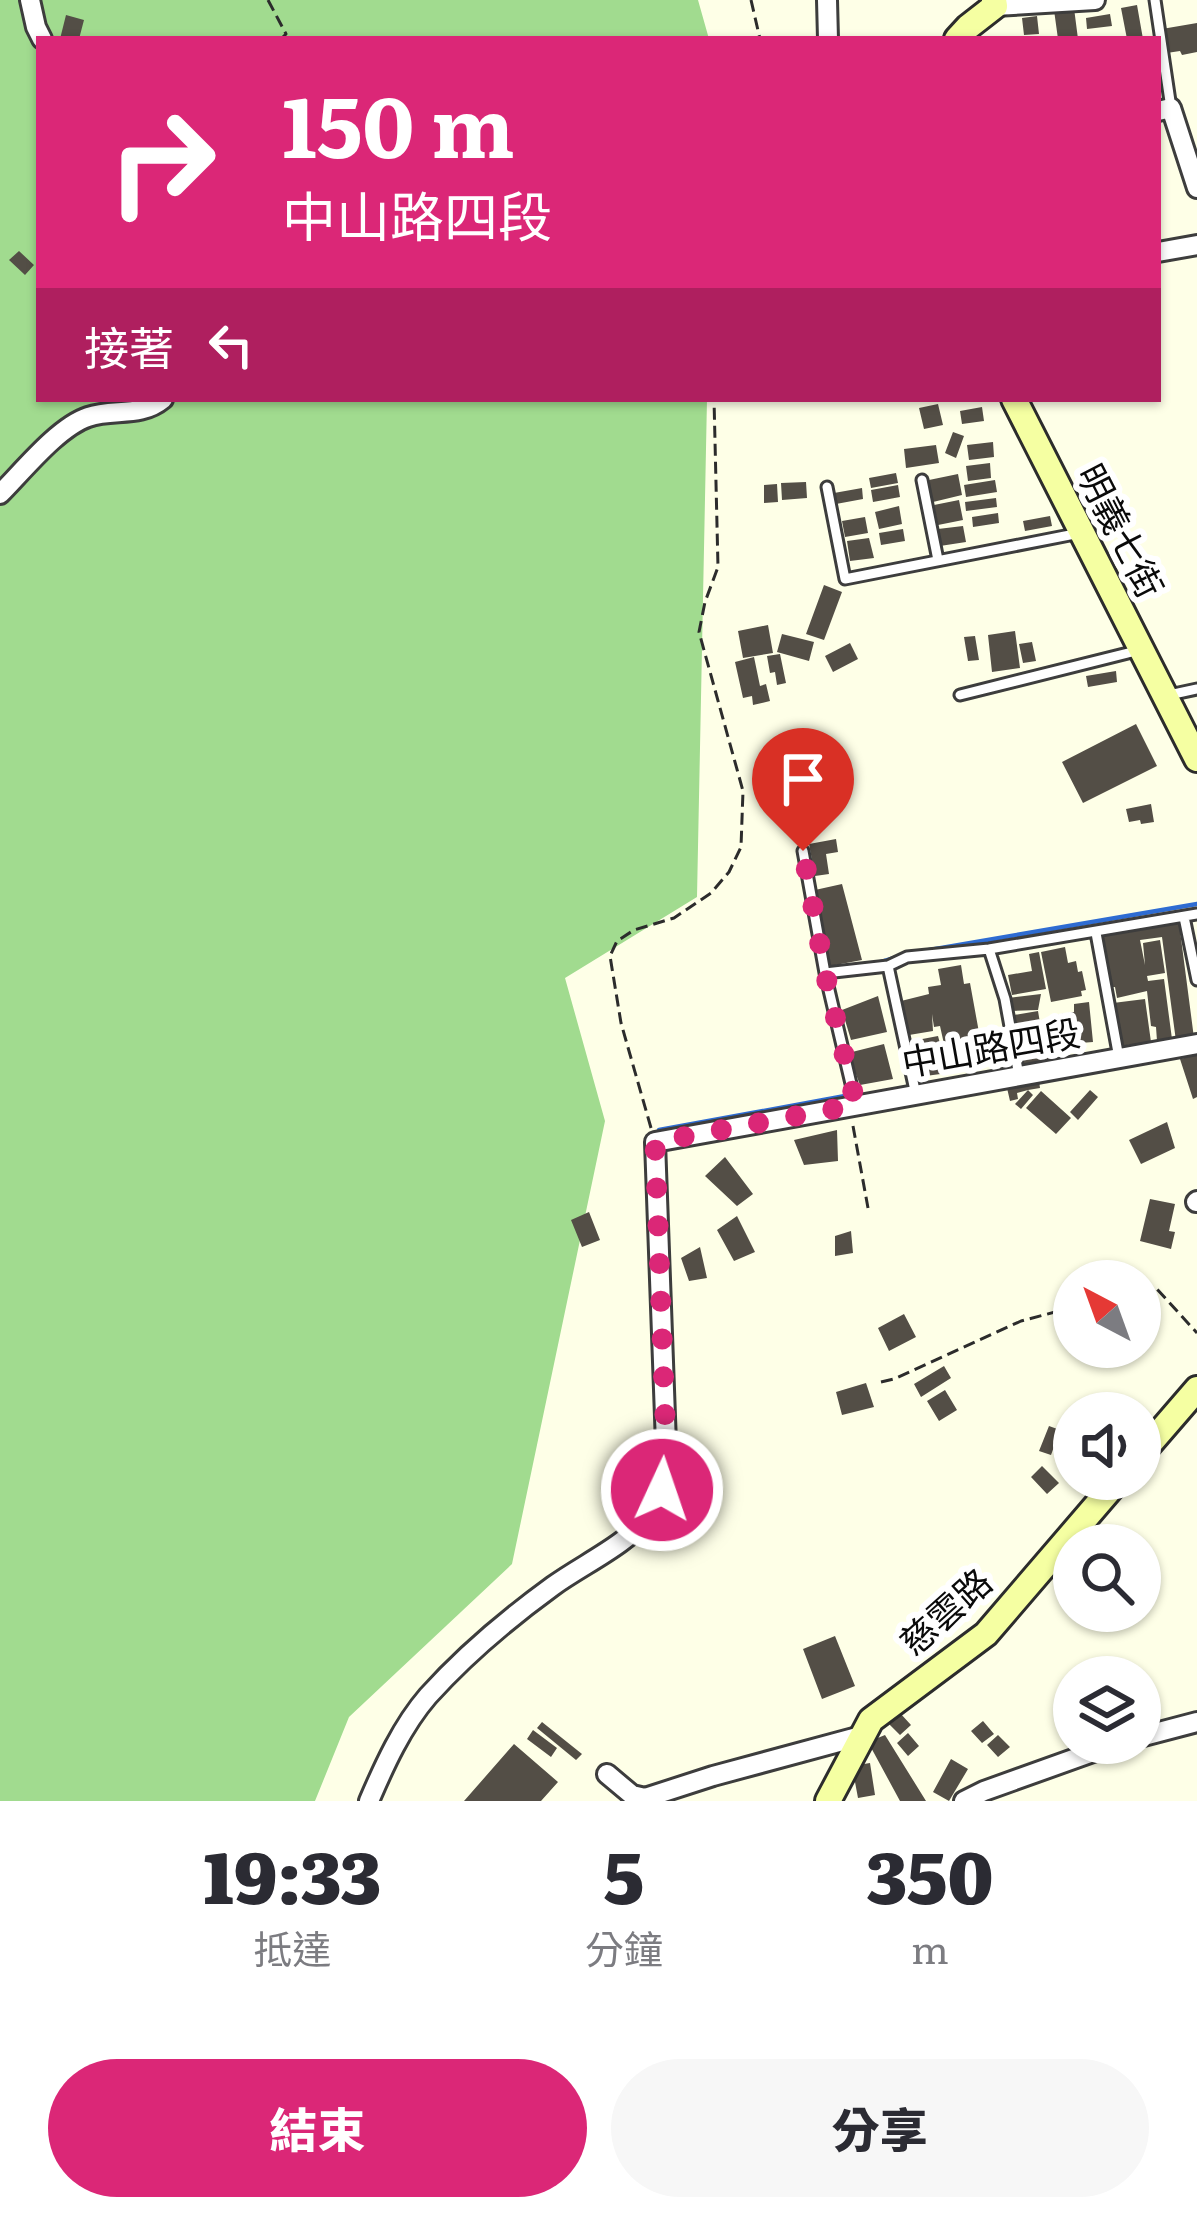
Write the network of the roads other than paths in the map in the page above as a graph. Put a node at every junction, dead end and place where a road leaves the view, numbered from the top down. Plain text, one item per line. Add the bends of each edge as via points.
1 (30, 0) edge
2 (826, 0) edge
3 (1155, 0) edge
4 (1086, 1) edge
5 (995, 3) edge
6 (40, 36) edge
7 (828, 36) edge
8 (960, 36) edge
9 (1158, 36) edge
10 (1161, 73) edge
11 (1164, 109) edge
12 (1194, 167) edge
13 (1197, 188) edge
14 (1197, 245) edge
15 (1161, 251) edge
16 (159, 402) edge
17 (1015, 402) edge
18 (922, 480) dead end
19 (827, 487) dead end
20 (0, 494) edge
21 (1080, 533) junction
22 (938, 560) junction
23 (1140, 650) junction
24 (1197, 688) edge
25 (960, 695) dead end
26 (1164, 696) junction
27 (1197, 760) edge
28 (803, 851) dead end
29 (1197, 914) edge
30 (1184, 917) junction
31 (1096, 933) junction
32 (989, 949) junction
33 (888, 967) junction
34 (825, 973) junction
35 (1197, 980) edge
36 (1197, 1044) edge
37 (1119, 1058) junction
38 (1019, 1076) junction
39 (916, 1094) junction
40 (852, 1106) junction
41 (1197, 1388) edge
42 (1161, 1430) edge
43 (1102, 1500) edge
44 (1197, 1721) edge
45 (1161, 1731) edge
46 (860, 1736) junction
47 (1060, 1764) edge
48 (607, 1774) dead end
49 (369, 1801) edge
50 (828, 1801) edge
51 (964, 1801) edge

1 - 6 street
2 - 7 street
3 - 9 lane
4 - 5 street
5 - 8 street
10 - 11 lane
11 - 12 street
12 - 13 street
14 - 15 street
16 - 20 street via 89,416
17 - 21 street, 明義七街
18 - 22 lane
19 - 22 lane via 845,579
21 - 22 lane
21 - 23 street, 明義七街
23 - 25 lane
23 - 26 street, 明義七街
24 - 26 lane
26 - 27 street, 明義七街
28 - 34 lane
29 - 30 lane
30 - 31 lane
30 - 35 lane
31 - 32 lane
31 - 37 lane
32 - 33 lane via 907,957
32 - 38 lane
33 - 34 lane
33 - 39 lane
34 - 40 lane
36 - 37 street, 中山路四段
37 - 38 street, 中山路四段
38 - 39 street, 中山路四段
39 - 40 street, 中山路四段
40 - 49 street, 中山路四段 via 655,1142 662,1490 651,1514 620,1542 552,1587 426,1699
41 - 42 street
43 - 46 street, 慈雲路 via 986,1634
44 - 45 street
46 - 48 street via 645,1798
46 - 50 street, 慈雲路
47 - 51 street

